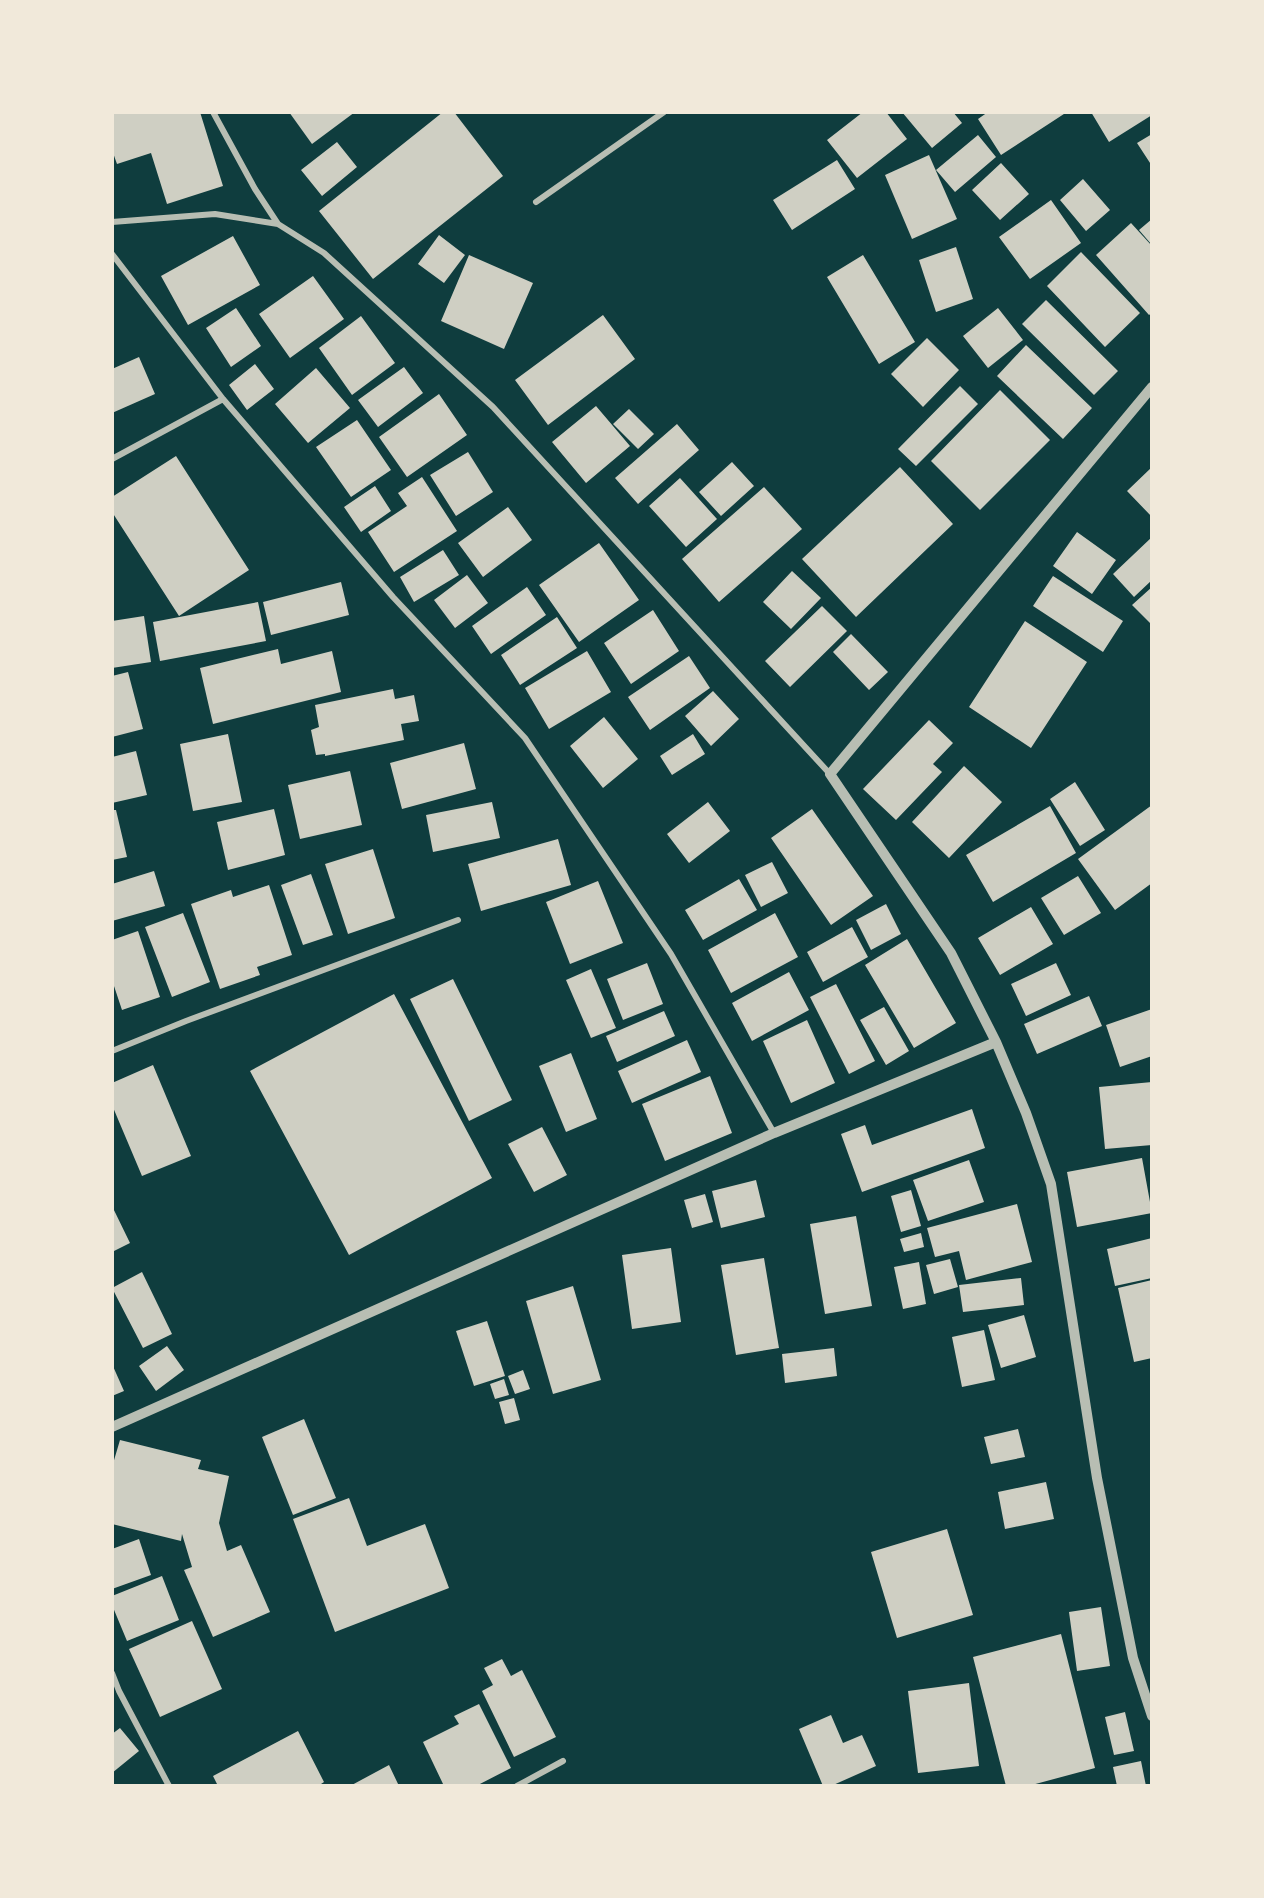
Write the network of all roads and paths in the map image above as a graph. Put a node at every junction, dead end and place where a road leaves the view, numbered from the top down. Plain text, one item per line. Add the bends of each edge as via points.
1 (213, 112) edge
2 (664, 112) edge
3 (536, 202) dead end
4 (112, 222) edge
5 (278, 224) junction
6 (112, 254) edge
7 (1150, 394) edge
8 (223, 399) junction
9 (112, 459) edge
10 (830, 774) junction
11 (458, 920) dead end
12 (996, 1042) junction
13 (112, 1051) edge
14 (774, 1133) junction
15 (112, 1427) edge
16 (112, 1673) edge
17 (1152, 1716) edge
18 (563, 1761) dead end
19 (169, 1785) edge
20 (517, 1785) edge

1 - 5 street
2 - 3 street
4 - 5 street via 215,214
5 - 10 street via 324,253 493,407
6 - 8 street
7 - 10 street
8 - 9 street
8 - 14 street via 393,597 525,738 671,954
10 - 12 street via 951,953
11 - 13 street
12 - 14 street
12 - 17 street via 1050,1184 1097,1478 1133,1658
14 - 15 street
16 - 19 street
18 - 20 street

